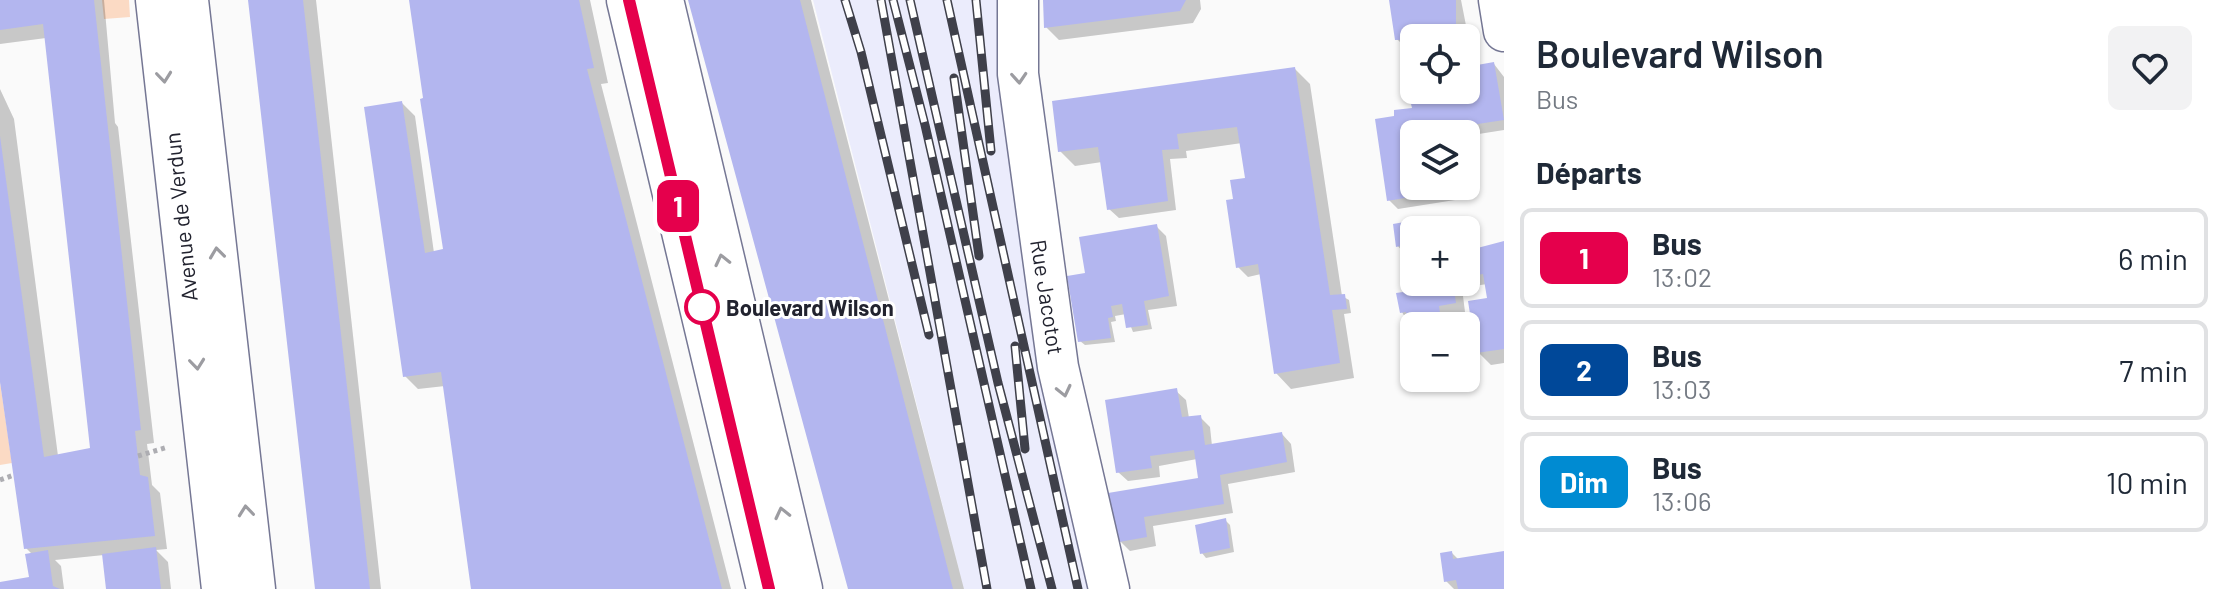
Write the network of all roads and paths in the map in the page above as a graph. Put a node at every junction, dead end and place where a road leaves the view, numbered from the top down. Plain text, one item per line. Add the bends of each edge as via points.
1 (156, 0) edge
2 (188, 0) edge
3 (629, 0) edge
4 (661, 0) edge
5 (1018, 0) edge
6 (1499, 0) edge
7 (1504, 31) edge
8 (221, 431) junction
9 (14, 475) dead end
10 (0, 480) edge
11 (222, 589) edge
12 (255, 589) edge
13 (769, 589) edge
14 (800, 589) edge
15 (1109, 589) edge

1 -> 8 street, Avenue de Verdun
8 -> 2 street, Avenue de Verdun
3 - 13 main road
14 -> 4 main road
5 -> 15 street, Rue Jacotot via 1018,74 1058,367
6 - 7 street
8 - 11 street, Avenue de Verdun
12 -> 8 street, Avenue de Verdun
9 - 10 path

